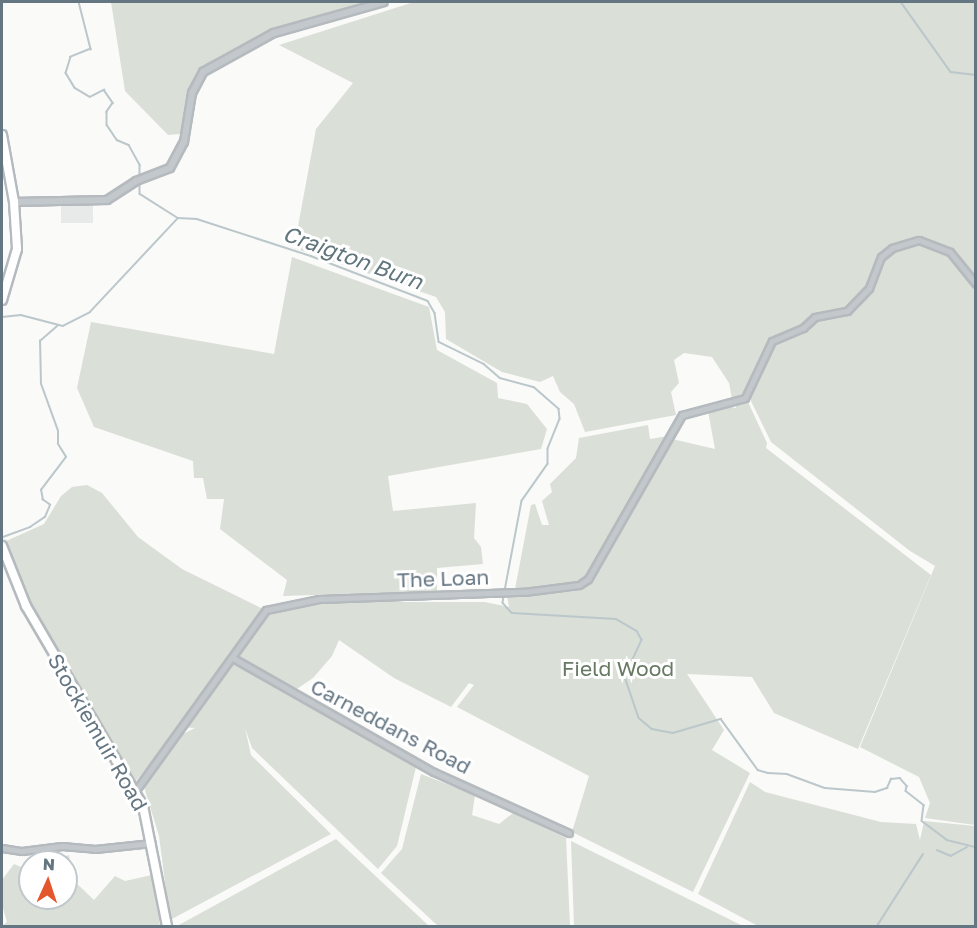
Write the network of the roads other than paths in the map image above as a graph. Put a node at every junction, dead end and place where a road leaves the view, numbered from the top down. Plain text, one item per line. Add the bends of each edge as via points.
1 (384, 2) edge
2 (2, 135) edge
3 (14, 202) junction
4 (975, 284) edge
5 (2, 300) edge
6 (2, 546) edge
7 (233, 658) junction
8 (136, 790) junction
9 (568, 833) dead end
10 (153, 843) junction
11 (2, 848) edge
12 (167, 927) edge

1 - 3 street via 274,33 203,72 192,93 177,160 170,168 138,180 107,200
2 - 3 main road
3 - 5 main road via 17,249
4 - 7 street, The Loan via 950,252 919,240 892,248 881,257 869,288 847,311 815,317 803,328 772,341 745,398 682,415 588,579 557,590 319,599 280,604 267,610
6 - 8 main road, Stockiemuir Road via 26,606
7 - 8 street, The Loan
7 - 9 street, Carneddans Road via 434,772
8 - 10 main road, Stockiemuir Road
10 - 11 street via 95,849
10 - 12 main road, Stockiemuir Road

